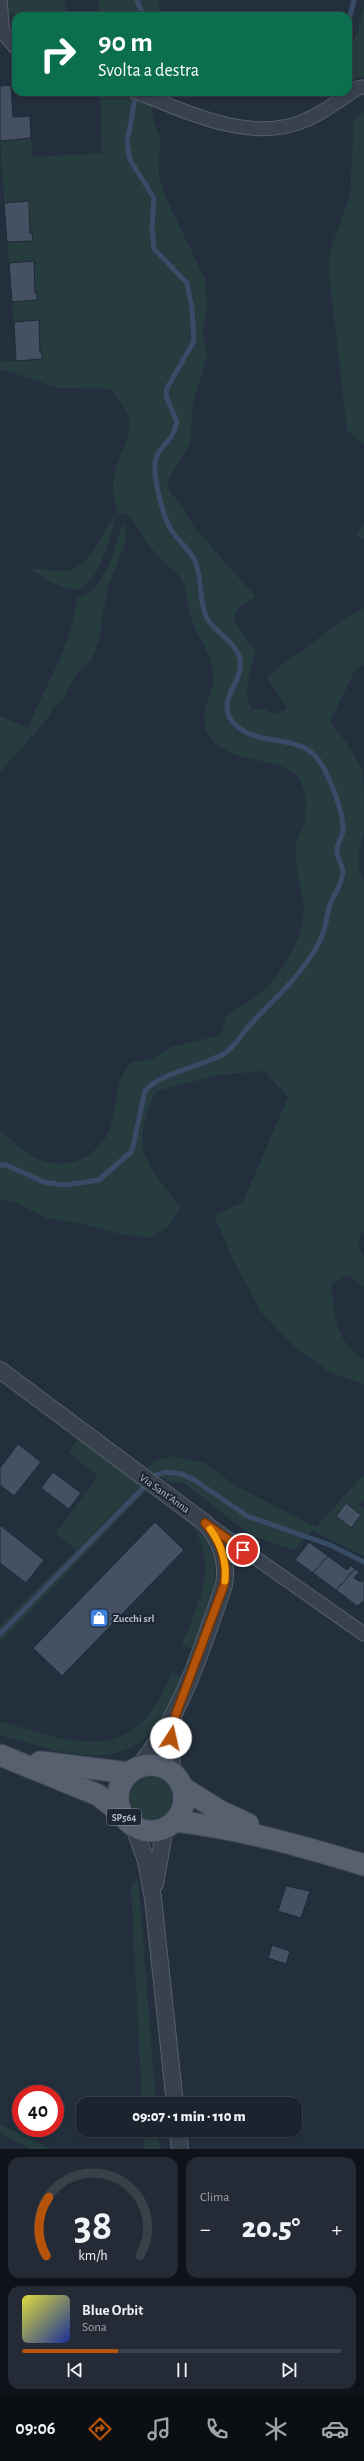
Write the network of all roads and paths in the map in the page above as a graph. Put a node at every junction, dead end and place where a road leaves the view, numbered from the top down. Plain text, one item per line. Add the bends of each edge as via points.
1 (0, 0) edge
2 (12, 43) edge
3 (364, 87) edge
4 (352, 92) edge
5 (146, 96) edge
6 (345, 96) edge
7 (0, 1370) edge
8 (205, 1523) junction
9 (362, 1628) edge
10 (176, 1714) junction
11 (7, 1757) edge
12 (134, 1770) junction
13 (178, 1780) junction
14 (128, 1820) junction
15 (170, 1824) junction
16 (287, 1842) junction
17 (364, 1865) edge
18 (153, 1898) junction
19 (175, 2097) edge
20 (179, 2137) edge
21 (180, 2149) edge

1 - 2 street via 3,33
3 - 4 street
5 - 6 street via 229,124 257,129 305,121
7 - 8 street, Via Sant'Anna
8 - 9 street
8 - 10 street, Via Sant'Anna via 222,1551 226,1568 224,1585
10 - 12 street, Via Sant'Anna via 155,1746
10 - 13 street, Via Sant'Anna via 171,1738
11 - 12 main road, SP564
11 - 14 main road, SP564 via 98,1795
12 - 13 main road, SP564 via 156,1765
12 - 14 main road, SP564 via 122,1781 118,1792 118,1802
13 - 15 main road via 184,1805
13 - 16 main road, SP564 via 220,1811
14 - 15 main road, SP564 via 144,1831
14 - 18 street via 146,1860
15 - 16 main road, SP564 via 217,1826
15 - 18 street
16 - 17 main road, SP564
18 - 19 street
20 - 21 street

